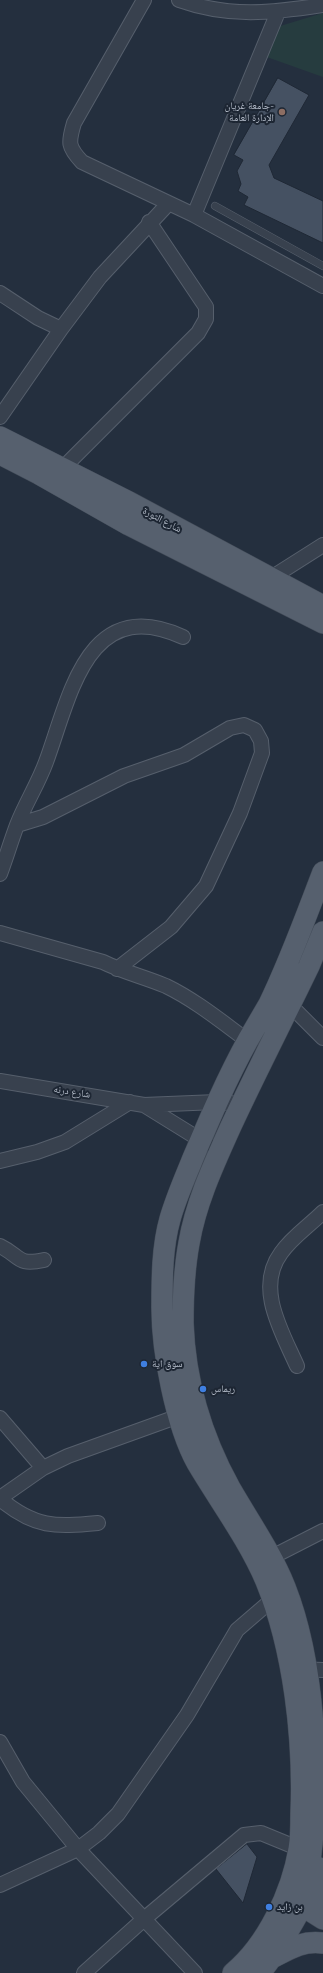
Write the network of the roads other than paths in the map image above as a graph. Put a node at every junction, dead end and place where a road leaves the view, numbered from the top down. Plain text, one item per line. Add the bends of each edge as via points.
1 (144, 0) edge
2 (179, 0) edge
3 (323, 5) edge
4 (278, 12) junction
5 (168, 204) junction
6 (215, 206) dead end
7 (194, 215) junction
8 (149, 222) junction
9 (323, 266) edge
10 (323, 286) edge
11 (0, 293) edge
12 (61, 329) junction
13 (0, 417) edge
14 (0, 437) edge
15 (0, 454) edge
16 (57, 474) junction
17 (323, 545) edge
18 (271, 578) junction
19 (323, 606) edge
20 (323, 623) edge
21 (183, 637) dead end
22 (17, 825) junction
23 (323, 872) edge
24 (0, 874) edge
25 (323, 932) edge
26 (0, 933) edge
27 (117, 969) junction
28 (290, 1005) junction
29 (323, 1038) edge
30 (248, 1040) junction
31 (0, 1081) edge
32 (130, 1102) junction
33 (217, 1102) junction
34 (241, 1104) junction
35 (144, 1105) junction
36 (200, 1140) junction
37 (219, 1152) junction
38 (0, 1161) edge
39 (323, 1212) edge
40 (0, 1246) edge
41 (44, 1260) dead end
42 (297, 1366) dead end
43 (179, 1416) junction
44 (0, 1418) edge
45 (43, 1468) junction
46 (0, 1499) edge
47 (98, 1523) dead end
48 (323, 1531) edge
49 (272, 1556) junction
50 (273, 1599) junction
51 (307, 1669) edge
52 (0, 1742) edge
53 (78, 1849) junction
54 (308, 1852) junction
55 (0, 1885) edge
56 (323, 1899) edge
57 (290, 1908) junction
58 (144, 1919) junction
59 (323, 1919) edge
60 (323, 1935) edge
61 (323, 1943) edge
62 (264, 1968) edge
63 (84, 1973) edge
64 (195, 1973) edge
65 (233, 1973) edge

1 - 5 street via 74,123 69,140 72,152 82,162
2 - 4 street via 233,12
3 - 4 street
4 - 7 street
5 - 7 street
5 - 8 street
6 - 9 lane
7 - 10 street
8 - 12 street via 100,277
8 - 16 street via 206,307 206,319 198,333
11 - 12 street via 38,318
12 - 13 street
14 - 16 main road, شارع الثورة
15 - 16 main road, شارع الثورة
16 - 18 main road, شارع الثورة
16 - 20 main road, شارع الثورة via 129,524
17 - 18 street
18 - 19 main road, شارع الثورة
21 - 22 street via 168,630 138,626 122,629 93,650 74,681 46,763
22 - 24 street
22 - 27 street via 43,817 124,776 184,755 230,728 244,725 255,730 261,741 262,753 240,813 206,886 171,928
23 - 30 main road via 295,945
25 - 28 main road
26 - 27 street via 103,962
27 - 30 street via 166,987 212,1014
28 - 29 street
28 - 34 main road
30 - 33 main road
31 - 32 street, شارع درنه
32 - 35 street, شارع درنه
32 - 38 street via 65,1142
33 - 34 street, شارع درنه
33 - 35 street, شارع درنه
33 - 36 main road
34 - 37 main road
35 - 36 street, شارع درنه
36 - 37 street, شارع درنه
36 - 43 main road via 169,1221 164,1259 162,1311 170,1381
37 - 49 main road via 200,1200 189,1240 183,1286 188,1370 198,1416 211,1452
39 - 42 street via 281,1252 273,1267 269,1285 274,1312
40 - 41 street via 19,1260 30,1263
43 - 45 street via 93,1446
43 - 50 main road via 195,1460 250,1549
44 - 45 street
45 - 46 street
46 - 47 street via 16,1512 43,1523 61,1526
48 - 49 street
49 - 51 main road via 286,1589
50 - 51 main road
50 - 53 street via 237,1630 187,1715 118,1814
51 - 54 main road via 300,1738
52 - 53 street via 23,1782
53 - 55 street
53 - 58 street
54 - 56 main road
54 - 57 main road
54 - 58 street via 261,1833 244,1835
57 - 59 main road
57 - 60 main road via 315,1933
57 - 62 main road
57 - 65 main road via 273,1924 256,1949
58 - 63 street
58 - 64 street
61 - 62 main road via 308,1942 298,1945

